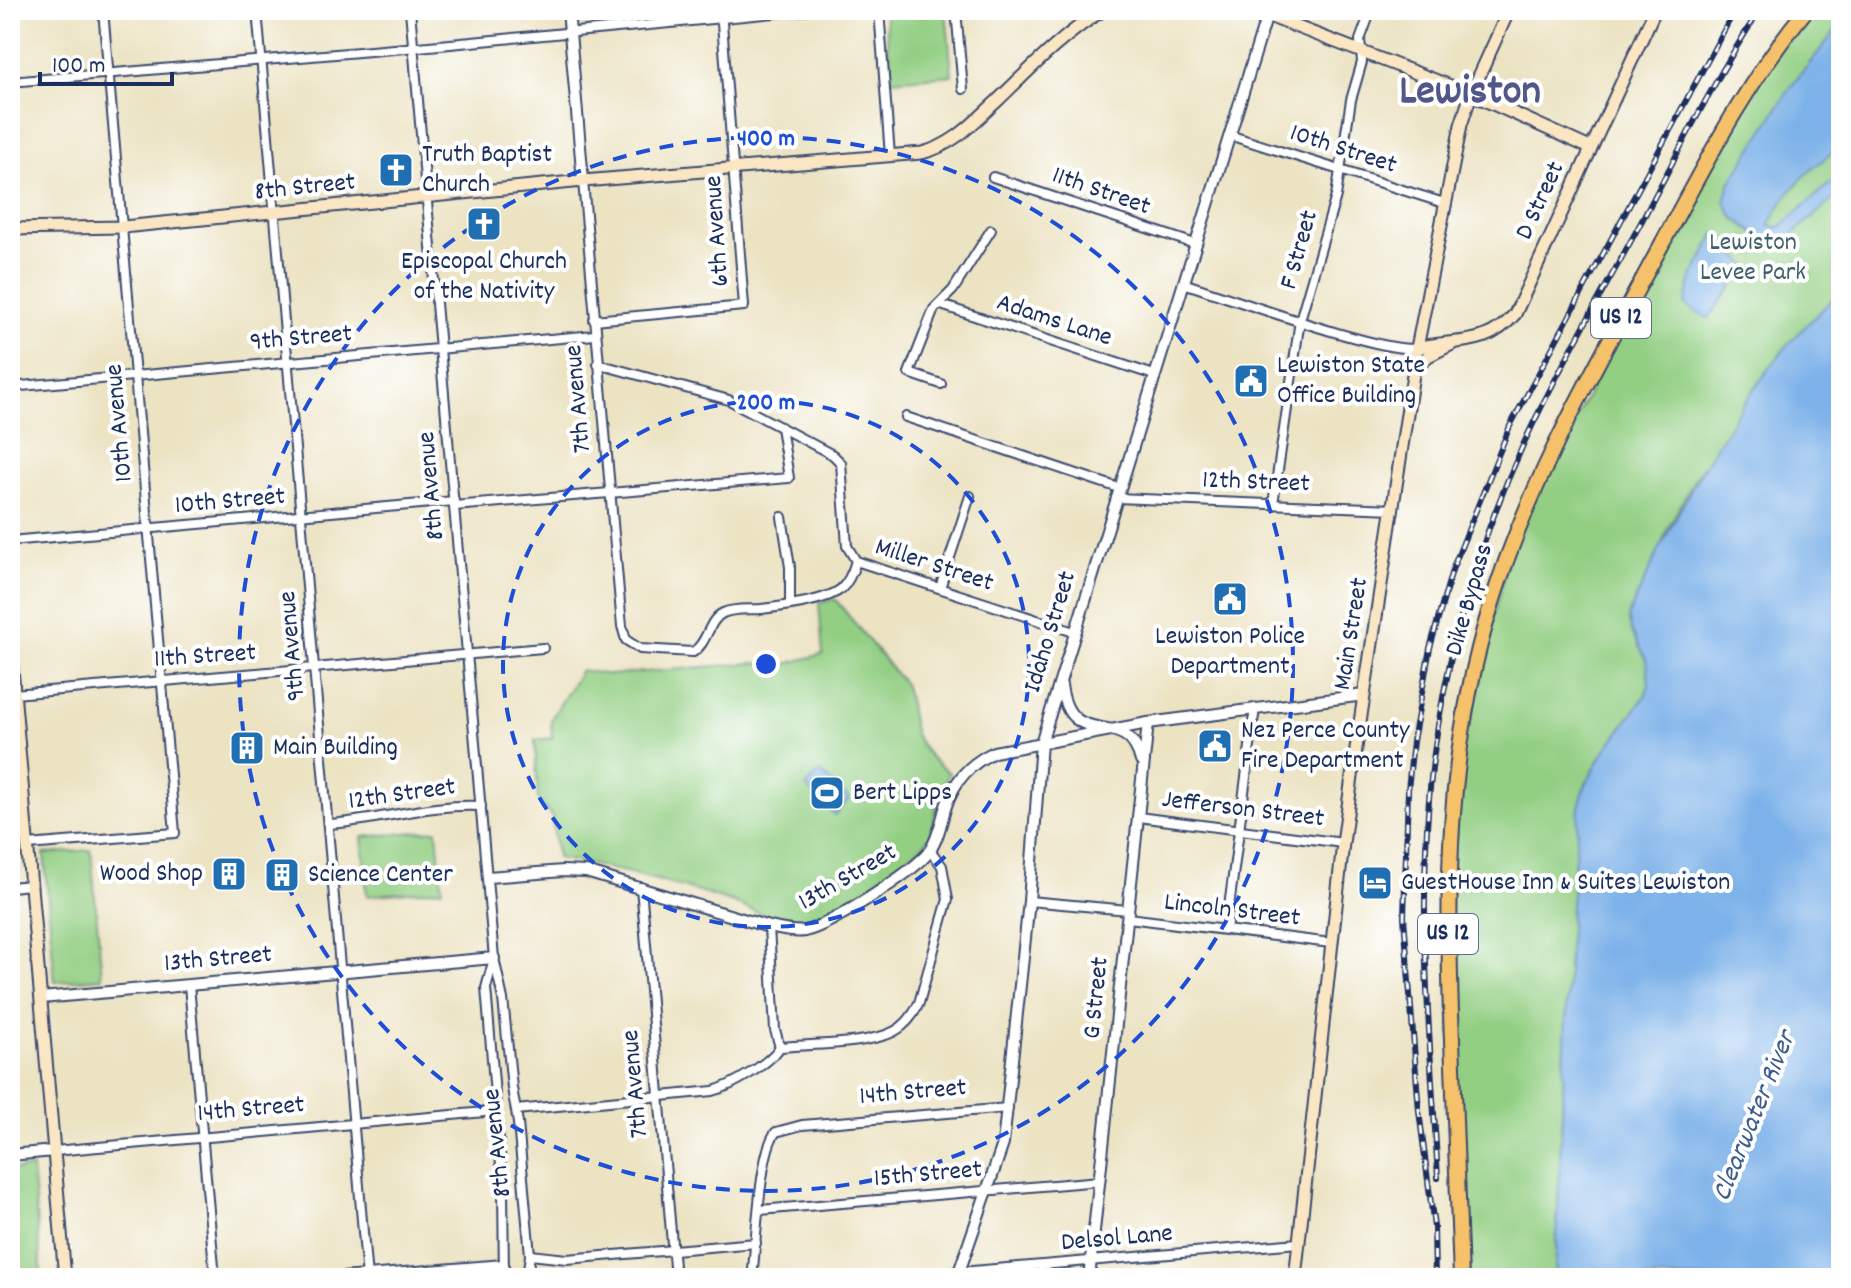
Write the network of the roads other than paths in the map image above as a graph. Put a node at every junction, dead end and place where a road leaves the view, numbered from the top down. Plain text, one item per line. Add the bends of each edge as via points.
1 (103, 10) edge
2 (257, 10) edge
3 (410, 10) edge
4 (568, 10) edge
5 (806, 10) edge
6 (879, 10) edge
7 (956, 10) edge
8 (1103, 10) edge
9 (1253, 10) edge
10 (1371, 10) edge
11 (1509, 10) edge
12 (1655, 10) edge
13 (1806, 10) edge
14 (722, 14) edge
15 (1267, 15) junction
16 (571, 33) junction
17 (413, 48) junction
18 (1361, 53) junction
19 (261, 60) junction
20 (109, 73) junction
21 (10, 82) edge
22 (963, 89) dead end
23 (1471, 94) junction
24 (1229, 135) junction
25 (1590, 148) junction
26 (890, 156) junction
27 (734, 168) junction
28 (1342, 170) junction
29 (993, 177) dead end
30 (583, 181) junction
31 (426, 197) junction
32 (1444, 203) junction
33 (275, 213) junction
34 (123, 227) junction
35 (10, 229) edge
36 (991, 230) dead end
37 (1195, 244) junction
38 (1183, 283) junction
39 (1429, 288) junction
40 (941, 305) junction
41 (594, 320) junction
42 (1300, 320) junction
43 (595, 335) junction
44 (1438, 342) junction
45 (1452, 344) junction
46 (1417, 348) junction
47 (441, 349) junction
48 (289, 362) junction
49 (598, 364) junction
50 (1414, 371) junction
51 (1154, 375) junction
52 (136, 376) junction
53 (941, 384) dead end
54 (10, 387) edge
55 (906, 417) dead end
56 (781, 427) junction
57 (610, 492) junction
58 (1118, 493) junction
59 (970, 496) dead end
60 (454, 504) junction
61 (1273, 504) junction
62 (1394, 509) junction
63 (302, 515) junction
64 (782, 517) dead end
65 (149, 529) junction
66 (10, 541) edge
67 (856, 561) junction
68 (940, 588) junction
69 (790, 604) junction
70 (1074, 632) junction
71 (10, 645) edge
72 (543, 648) dead end
73 (467, 654) junction
74 (315, 669) junction
75 (1060, 679) junction
76 (163, 680) junction
77 (14, 694) junction
78 (1364, 695) junction
79 (1255, 708) junction
80 (1148, 723) junction
81 (1115, 729) junction
82 (1041, 743) junction
83 (1143, 768) junction
84 (481, 806) junction
85 (1138, 817) junction
86 (328, 824) junction
87 (1239, 830) junction
88 (1343, 843) junction
89 (28, 845) junction
90 (930, 850) junction
91 (488, 877) junction
92 (31, 885) junction
93 (10, 887) edge
94 (641, 887) junction
95 (1029, 901) junction
96 (1128, 914) junction
97 (769, 927) junction
98 (1226, 930) junction
99 (1331, 943) junction
100 (494, 958) junction
101 (342, 971) junction
102 (189, 985) junction
103 (41, 998) junction
104 (780, 1047) junction
105 (659, 1097) junction
106 (1008, 1108) junction
107 (516, 1110) junction
108 (496, 1111) junction
109 (355, 1123) junction
110 (203, 1136) junction
111 (54, 1151) junction
112 (10, 1155) edge
113 (1100, 1181) junction
114 (988, 1190) junction
115 (760, 1210) junction
116 (756, 1243) junction
117 (1298, 1243) junction
118 (672, 1249) junction
119 (530, 1255) junction
120 (1091, 1262) junction
121 (504, 1264) junction
122 (958, 1275) edge
123 (367, 1276) edge
124 (65, 1278) edge
125 (215, 1278) edge
126 (329, 1278) edge
127 (504, 1278) edge
128 (527, 1278) edge
129 (675, 1278) edge
130 (752, 1278) edge
131 (891, 1278) edge
132 (1089, 1278) edge
133 (1295, 1278) edge
134 (1461, 1278) edge

1 - 20 street, 10th Avenue
2 - 19 street, 9th Avenue
3 - 17 street, 8th Avenue
4 - 16 street, 7th Avenue
5 - 14 street
6 - 26 street
7 - 22 street
8 - 26 main road, 8th Street via 948,144
9 - 15 main road
10 - 18 street, F Street
11 - 23 main road, Main Street
12 - 25 main road, D Street
13 - 134 highway, Dike Bypass / US 12 via 1725,128 1574,406 1523,514 1482,635 1457,761 1449,853 1447,926
14 - 16 street
14 - 27 street, 6th Avenue
15 - 18 main road
15 - 24 street, Idaho Street
16 - 17 street
16 - 30 street, 7th Avenue
17 - 19 street
17 - 31 street, 8th Avenue
18 - 23 main road
18 - 28 street, F Street
19 - 20 street
19 - 33 street, 9th Avenue
20 - 21 street
20 - 34 street, 10th Avenue
23 - 25 main road
23 - 32 main road, Main Street
24 - 28 street, 10th Street
24 - 37 street, Idaho Street
25 - 45 main road, D Street via 1515,314 1489,336
26 - 27 main road, 8th Street
27 - 30 main road, 8th Street
27 - 41 street, 6th Avenue via 744,306
28 - 32 street, 10th Street
28 - 42 street, F Street
29 - 37 street, 11th Street
30 - 31 main road, 8th Street
30 - 41 street, 7th Avenue
31 - 33 main road, 8th Street
31 - 47 street, 8th Avenue
32 - 39 main road, Main Street
33 - 34 main road, 8th Street
33 - 48 street, 9th Avenue
34 - 35 main road, 8th Street
34 - 52 street, 10th Avenue
36 - 40 street
37 - 38 street, Idaho Street
38 - 42 street
38 - 51 street, Idaho Street
39 - 44 main road via 1430,329
39 - 46 main road, Main Street
40 - 51 street, Adams Lane
40 - 53 street via 930,317 909,373
41 - 43 street, 7th Avenue
42 - 46 street via 1401,350
42 - 61 street, F Street
43 - 47 street, 9th Street
43 - 49 street, 7th Avenue
44 - 45 main road, D Street
44 - 46 main road, D Street
45 - 50 main road via 1428,356
46 - 50 main road, Main Street
47 - 48 street, 9th Street
47 - 60 street, 8th Avenue
48 - 52 street, 9th Street
48 - 63 street, 9th Avenue
49 - 56 street, Miller Street via 720,397
49 - 57 street, 7th Avenue
50 - 62 main road, Main Street
51 - 58 street, Idaho Street
52 - 54 street, 9th Street
52 - 65 street, 10th Avenue
55 - 58 street, 12th Street
56 - 57 street, 10th Street via 789,478
56 - 67 street, Miller Street via 841,463 847,546
57 - 60 street, 10th Street
57 - 69 street, 7th Avenue via 622,626 626,640 640,649 693,652 725,612
58 - 61 street, 12th Street
58 - 70 street, Idaho Street
59 - 68 street
60 - 63 street, 10th Street
60 - 73 street, 8th Avenue
61 - 62 street, 12th Street
62 - 78 main road, Main Street
63 - 65 street, 10th Street
63 - 74 street, 9th Avenue
64 - 69 street
65 - 66 street, 10th Street
65 - 76 street, 10th Avenue
67 - 68 street, Miller Street
67 - 69 street via 840,589
68 - 70 street, Miller Street
70 - 75 street, Idaho Street
71 - 77 main road
72 - 73 street, 11th Street
73 - 74 street, 11th Street
73 - 84 street, 8th Avenue
74 - 76 street, 11th Street
74 - 86 street, 9th Avenue
75 - 81 street via 1071,716 1091,727
75 - 82 street, Idaho Street
76 - 77 street, 11th Street
76 - 89 street, 10th Avenue via 175,833
77 - 89 main road
78 - 79 street, 13th Street
78 - 88 main road, Main Street
79 - 80 street, 13th Street
79 - 87 street
80 - 81 street, 13th Street
80 - 83 street, G Street
81 - 82 street, 13th Street
81 - 83 street via 1134,742
82 - 90 street, 13th Street via 994,752 977,761 951,794
82 - 95 street, Idaho Street
83 - 85 street, G Street
84 - 86 street, 12th Street
84 - 91 street, 8th Avenue
85 - 87 street, Jefferson Street
85 - 96 street, G Street
86 - 101 street, 9th Avenue
87 - 88 street, Jefferson Street
87 - 98 street
88 - 99 main road, Main Street
89 - 92 main road
90 - 97 street, 13th Street via 909,871 830,921 794,932
90 - 104 street via 942,866 948,899 914,1013 896,1031 880,1037
91 - 94 street, 13th Street via 573,871
91 - 100 street, 8th Avenue
92 - 93 street
92 - 103 main road
94 - 97 street, 13th Street
94 - 105 street, 7th Avenue
95 - 96 street, Lincoln Street
95 - 106 street, Idaho Street
96 - 98 street, Lincoln Street
96 - 113 street, G Street
97 - 104 street
98 - 99 street, Lincoln Street
99 - 117 main road, Main Street
100 - 101 street, 13th Street
100 - 107 street, 8th Avenue
100 - 108 street, 8th Avenue via 486,988
101 - 102 street, 13th Street
101 - 109 street, 9th Avenue
102 - 103 street, 13th Street
102 - 110 street
103 - 111 main road
104 - 105 street via 724,1088
105 - 107 street
105 - 118 street, 7th Avenue
106 - 114 street, Idaho Street
106 - 115 street, 14th Street via 802,1125 776,1132 770,1141
107 - 119 street, 8th Avenue
108 - 109 street, 14th Street
108 - 121 street, 8th Avenue
109 - 110 street, 14th Street
109 - 123 street, 9th Avenue
110 - 111 street, 14th Street
110 - 125 street
111 - 112 street, 14th Street
111 - 124 main road
113 - 114 street, 15th Street
113 - 120 street, G Street
114 - 115 street, 15th Street
114 - 122 street, Idaho Street
115 - 116 street
116 - 118 street
116 - 130 street
117 - 120 street, Delsol Lane
117 - 133 main road, Main Street
118 - 119 street via 567,1259
118 - 129 street, 7th Avenue
119 - 128 street, 8th Avenue
120 - 122 street, Delsol Lane
120 - 132 street, G Street
121 - 123 street
121 - 127 street, 8th Avenue
122 - 131 street, Delsol Lane
123 - 126 street

